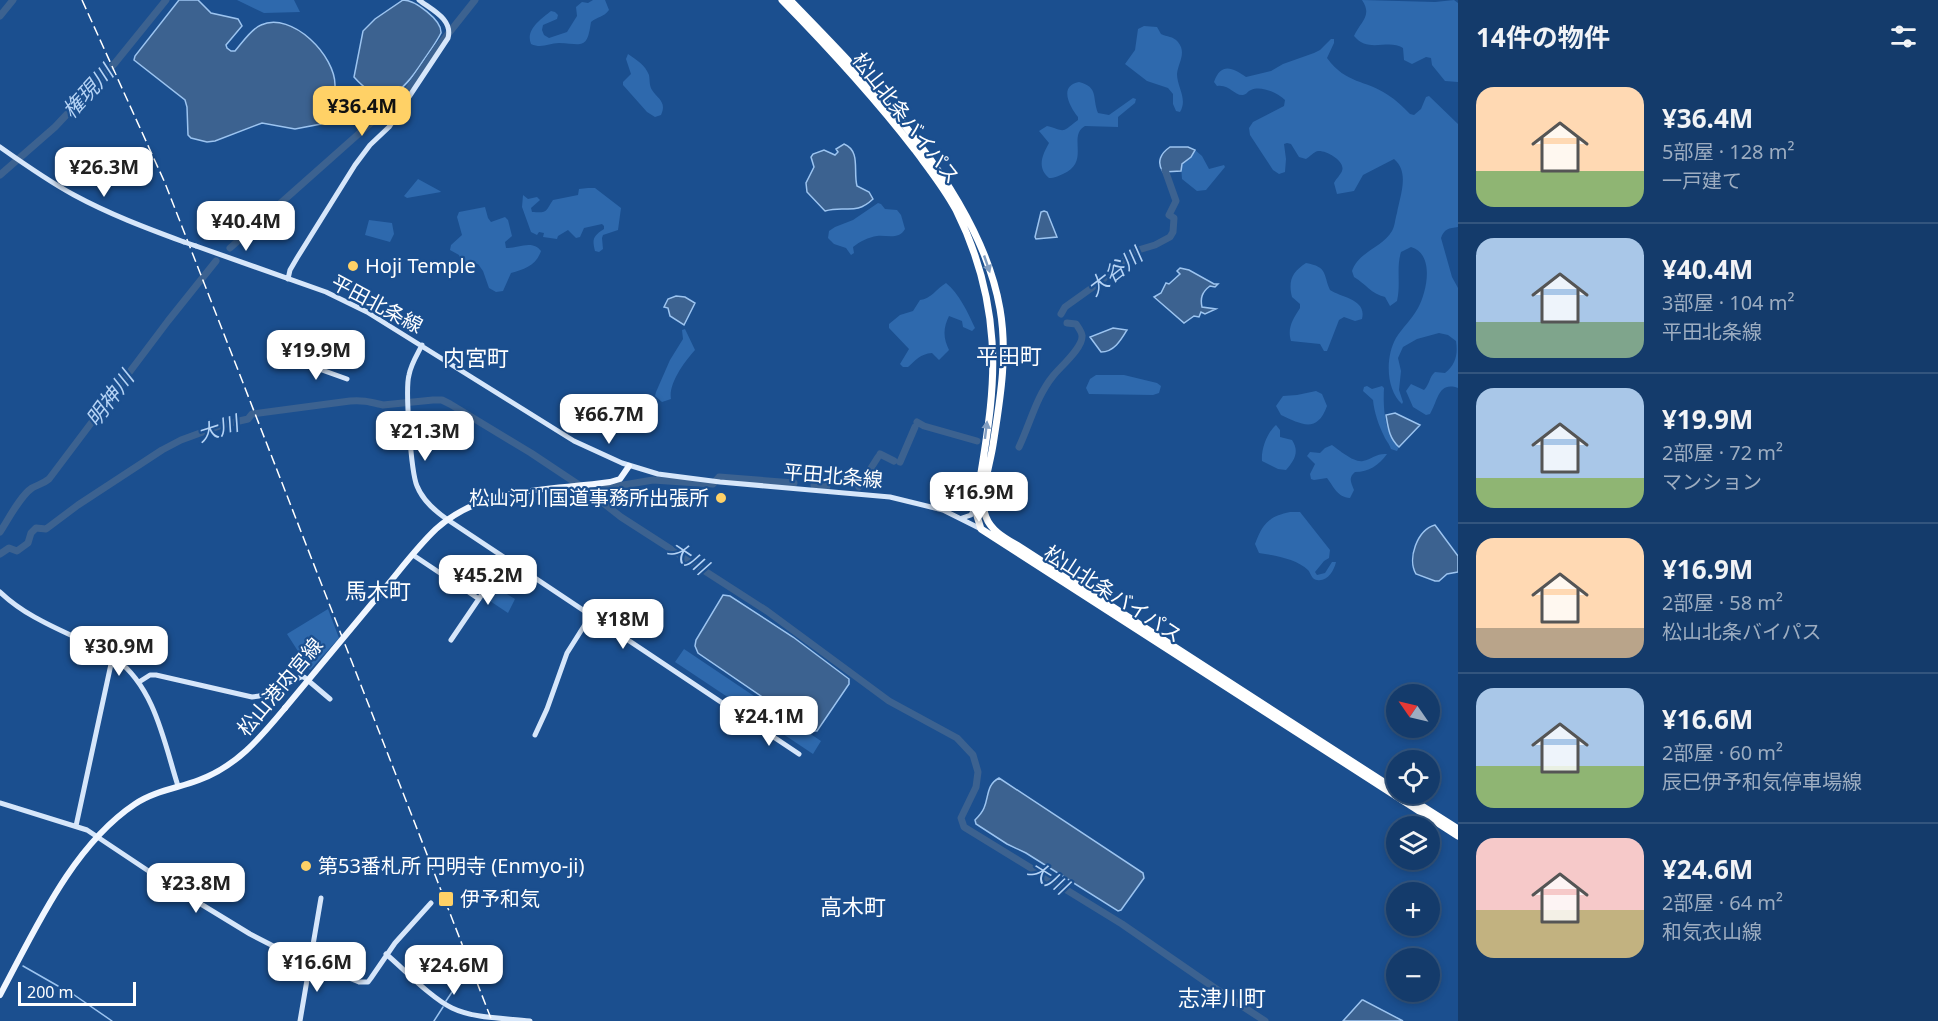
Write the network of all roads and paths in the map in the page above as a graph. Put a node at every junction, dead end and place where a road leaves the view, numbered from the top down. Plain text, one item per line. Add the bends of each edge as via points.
1 (419, 0) edge
2 (782, 0) edge
3 (790, 0) edge
4 (0, 147) edge
5 (288, 279) junction
6 (422, 345) junction
7 (294, 360) dead end
8 (347, 379) dead end
9 (629, 466) junction
10 (979, 505) junction
11 (962, 518) junction
12 (448, 520) junction
13 (981, 529) junction
14 (994, 530) junction
15 (413, 555) junction
16 (506, 559) junction
17 (0, 592) edge
18 (479, 599) junction
19 (591, 615) junction
20 (451, 640) dead end
21 (114, 657) junction
22 (139, 682) junction
23 (330, 699) dead end
24 (535, 735) dead end
25 (799, 753) dead end
26 (1386, 784) edge
27 (178, 786) junction
28 (0, 803) edge
29 (1418, 804) edge
30 (76, 826) junction
31 (1458, 829) edge
32 (96, 836) junction
33 (1458, 836) edge
34 (321, 898) dead end
35 (431, 903) dead end
36 (386, 954) junction
37 (311, 961) junction
38 (2, 986) edge
39 (0, 995) edge
40 (300, 1021) edge
41 (530, 1021) edge

1 - 5 street via 447,23 448,38 389,127 355,165
10 -> 2 highway, 松山北条バイパス via 992,343 976,258 955,209 922,160 855,77
3 -> 10 highway, 松山北条バイパス via 866,81 928,158 959,204 984,255 1000,309 1003,372 993,449
4 - 5 street, 平田北条線, bridge via 66,191 132,223
5 - 6 street, 平田北条線 via 338,297
6 - 9 street, 平田北条線 via 574,441
6 - 12 street via 409,375 413,469 417,486 429,505
7 - 8 street
9 - 11 street, 平田北条線 via 720,482 890,497
9 - 12 main road, 松山港内宮線 via 620,479 511,493 482,500
10 - 11 street via 971,515
10 - 13 highway
10 - 14 highway
11 - 13 street, 平田北条線
12 - 15 main road, 松山港内宮線
12 - 16 street
13 - 14 highway
13 - 33 highway, 松山北条バイパス
14 - 26 highway, 松山北条バイパス
15 - 18 street
15 - 27 main road, 松山港内宮線, bridge via 255,743 236,761
16 - 18 street
16 - 19 street
17 - 21 street via 27,614
18 - 20 street
19 - 24 street via 567,653
19 - 25 street
21 - 22 street
21 - 30 street
22 - 23 street via 156,675 252,697 304,677
22 - 27 street via 153,710
27 - 32 main road, 松山港内宮線 via 137,802
28 - 30 street
29 - 31 highway
30 - 32 street
32 - 37 street via 250,934
32 - 38 main road, 松山港内宮線 via 45,911
34 - 37 street
35 - 36 street
36 - 37 street via 368,982 362,983
36 - 41 street via 452,1008
37 - 40 street
38 - 39 main road, 松山港内宮線

